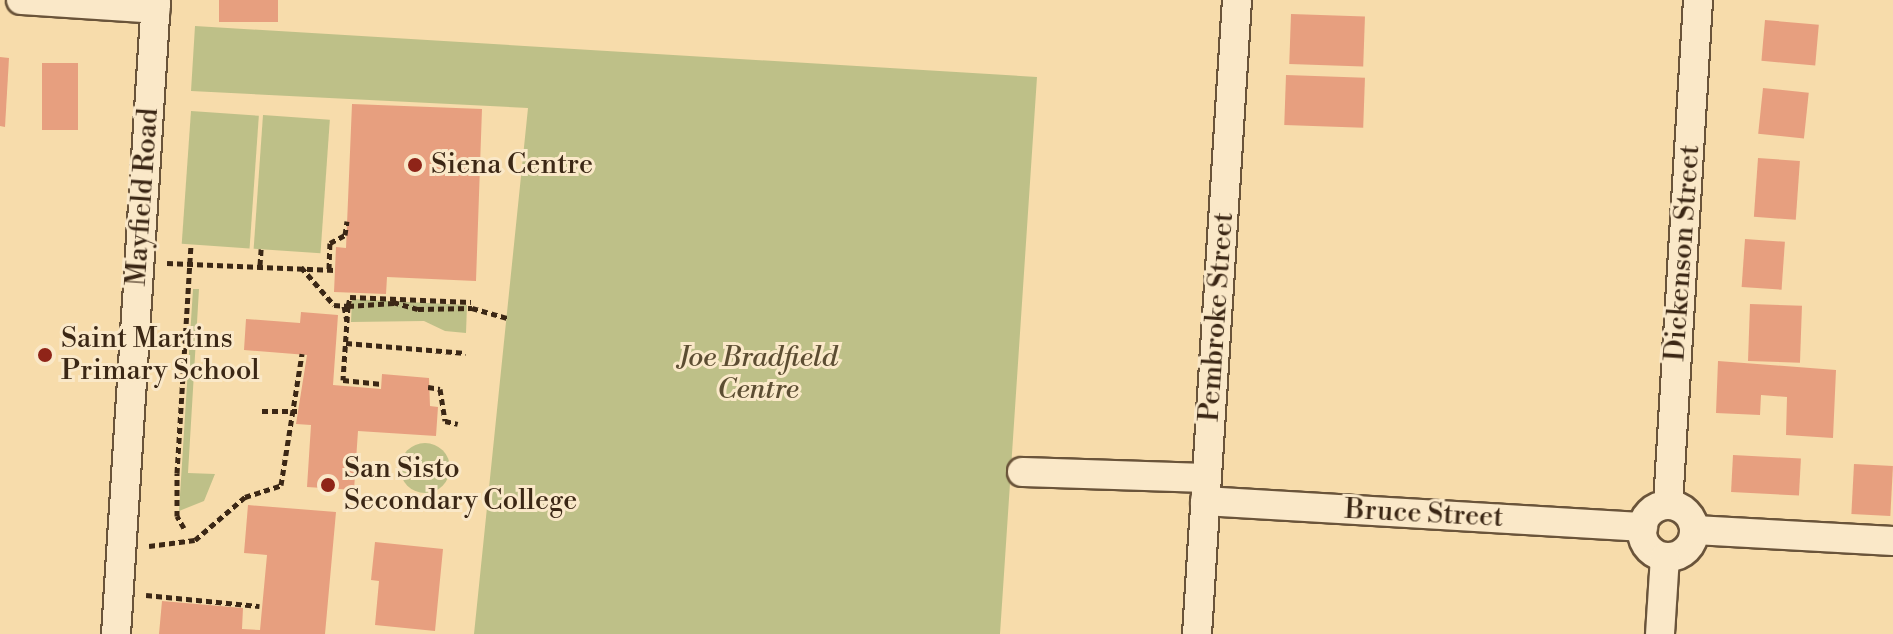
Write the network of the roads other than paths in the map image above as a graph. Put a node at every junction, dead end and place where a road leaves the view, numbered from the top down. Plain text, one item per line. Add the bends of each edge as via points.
1 (21, 0) edge
2 (1237, 0) edge
3 (1698, 0) edge
4 (156, 4) edge
5 (1022, 472) dead end
6 (1206, 489) junction
7 (1668, 505) junction
8 (1643, 527) junction
9 (1695, 530) junction
10 (1893, 541) edge
11 (1665, 557) junction
12 (116, 634) edge
13 (1197, 634) edge
14 (1660, 634) edge

1 - 4 street
2 - 6 street, Pembroke Street
3 - 7 street, Dickenson Street
4 - 12 street, Mayfield Road
5 - 6 street, Bruce Street
6 - 8 street, Bruce Street
6 - 13 street, Pembroke Street
7 - 8 street via 1649,513
7 - 9 street via 1688,514
8 - 11 street via 1646,545
9 - 10 street
9 - 11 street via 1684,552
11 - 14 street

